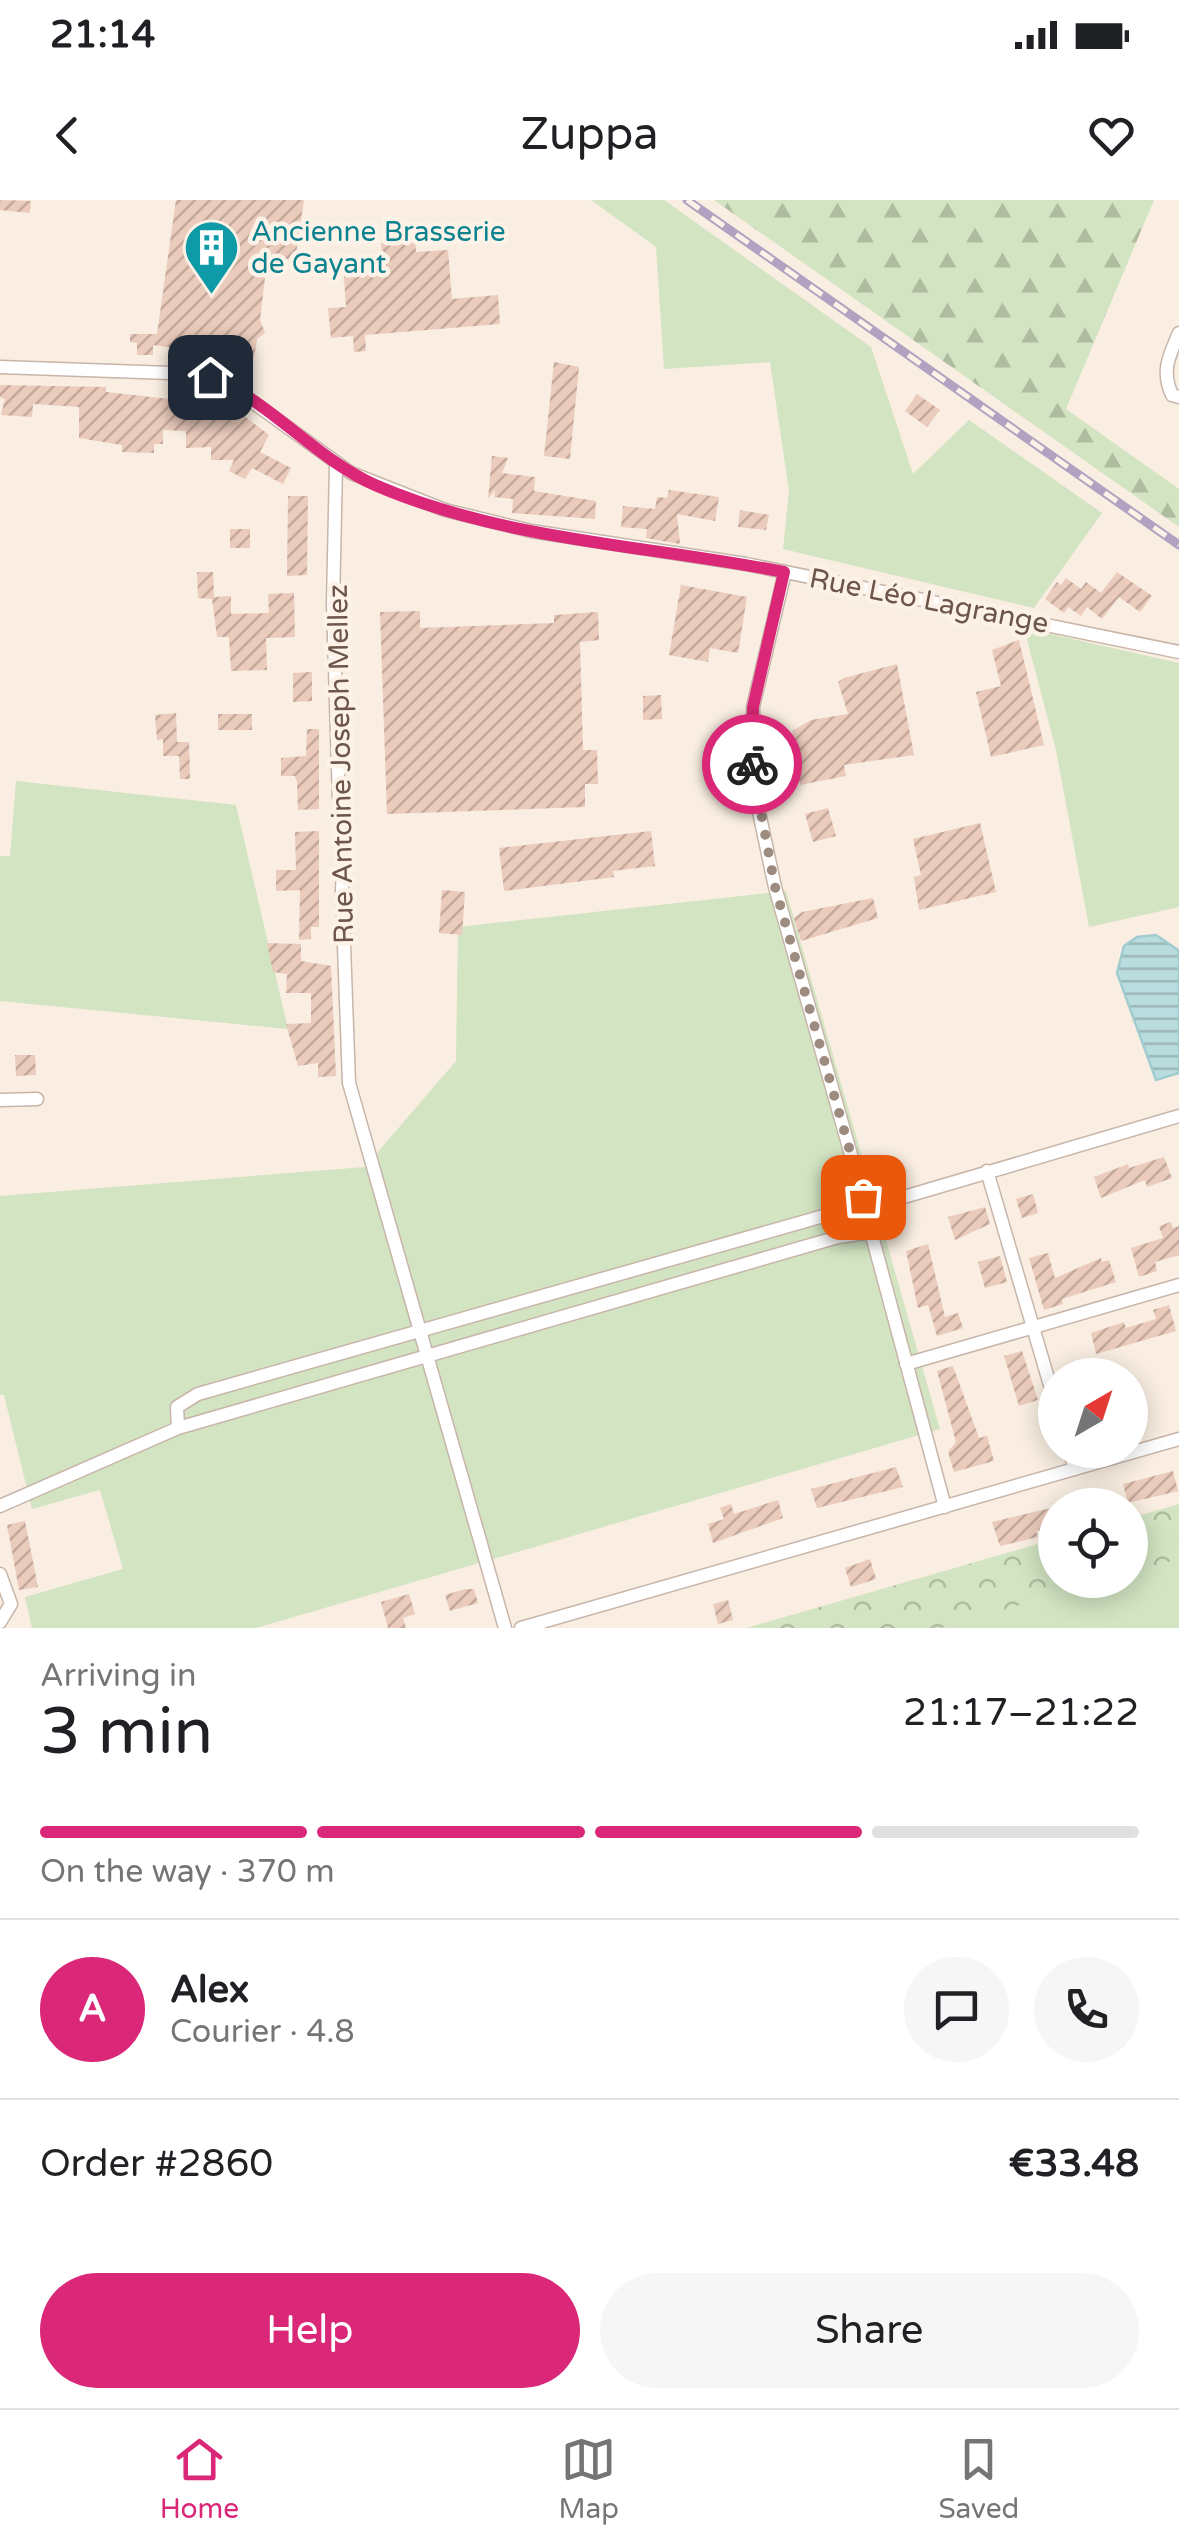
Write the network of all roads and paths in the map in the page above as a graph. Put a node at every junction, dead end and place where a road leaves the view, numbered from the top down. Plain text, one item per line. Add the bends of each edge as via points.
1 (1179, 333) edge
2 (0, 367) edge
3 (1179, 398) edge
4 (336, 465) junction
5 (784, 572) junction
6 (1179, 652) edge
7 (37, 1099) dead end
8 (0, 1100) edge
9 (1179, 1116) edge
10 (987, 1172) junction
11 (863, 1197) junction
12 (880, 1204) junction
13 (850, 1206) junction
14 (865, 1232) junction
15 (1179, 1285) edge
16 (1033, 1327) junction
17 (420, 1332) junction
18 (427, 1356) junction
19 (1042, 1358) edge
20 (906, 1364) junction
21 (178, 1428) junction
22 (1179, 1439) edge
23 (1075, 1469) joint
24 (0, 1506) edge
25 (945, 1507) junction
26 (0, 1574) edge
27 (2, 1620) edge
28 (505, 1628) edge
29 (521, 1628) edge

1 - 3 street via 1165,366
2 - 4 street, Rue Léo Lagrange via 210,377 246,396
4 - 5 street, Rue Léo Lagrange via 427,505 507,526
4 - 17 street, Rue Antoine Joseph Mellez via 333,604 350,1089
5 - 6 street, Rue Léo Lagrange
5 - 11 street via 753,707 754,790
7 - 8 street
9 - 10 street
10 - 12 street
10 - 16 street
11 - 12 street
11 - 13 street
12 - 14 street via 883,1221
13 - 14 street via 848,1222
13 - 17 street
14 - 18 street
14 - 20 street
15 - 16 street
16 - 19 street
16 - 20 street
17 - 18 street, Rue Antoine Joseph Mellez
17 - 21 street via 194,1396 177,1408
18 - 21 street
18 - 28 street, Rue Antoine Joseph Mellez
20 - 25 street
21 - 24 street
22 - 23 street
23 - 25 street
25 - 29 street
26 - 27 street via 11,1604

